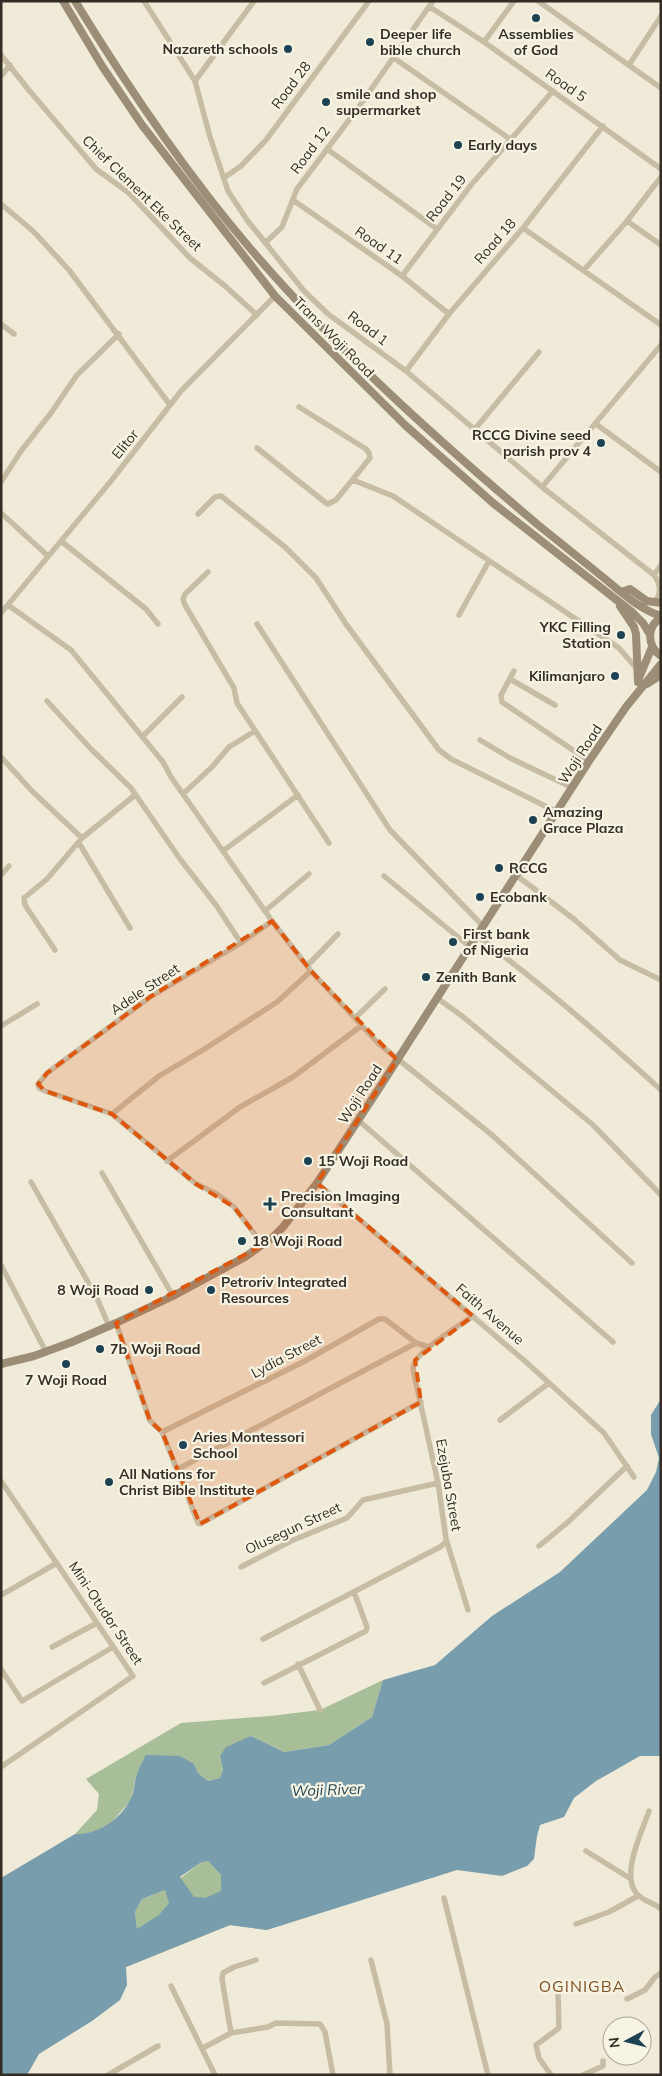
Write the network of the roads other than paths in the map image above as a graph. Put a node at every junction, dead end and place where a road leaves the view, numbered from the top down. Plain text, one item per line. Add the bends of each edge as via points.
1 (63, 1) edge
2 (75, 1) edge
3 (144, 1) edge
4 (254, 1) edge
5 (370, 1) edge
6 (514, 1) edge
7 (538, 1) edge
8 (432, 4) edge
9 (661, 16) edge
10 (484, 42) junction
11 (1, 55) edge
12 (394, 58) junction
13 (10, 65) junction
14 (629, 65) junction
15 (1, 76) edge
16 (195, 81) junction
17 (661, 88) edge
18 (553, 91) junction
19 (603, 126) junction
20 (510, 139) junction
21 (327, 149) junction
22 (661, 169) edge
23 (225, 177) junction
24 (661, 177) edge
25 (293, 200) junction
26 (1, 204) edge
27 (627, 221) junction
28 (523, 228) junction
29 (438, 229) junction
30 (265, 243) junction
31 (661, 245) edge
32 (584, 270) junction
33 (402, 276) junction
34 (275, 296) junction
35 (449, 314) junction
36 (257, 315) junction
37 (1, 324) edge
38 (661, 325) edge
39 (14, 334) dead end
40 (119, 334) junction
41 (661, 345) edge
42 (539, 352) dead end
43 (406, 372) junction
44 (170, 405) junction
45 (299, 407) dead end
46 (596, 424) junction
47 (475, 429) junction
48 (257, 448) dead end
49 (661, 472) edge
50 (354, 480) junction
51 (1, 482) edge
52 (542, 487) junction
53 (1, 513) edge
54 (198, 514) dead end
55 (61, 541) junction
56 (48, 556) junction
57 (489, 561) junction
58 (661, 565) edge
59 (208, 572) dead end
60 (654, 575) junction
61 (621, 592) junction
62 (616, 600) junction
63 (657, 603) edge
64 (8, 605) junction
65 (1, 613) edge
66 (459, 615) dead end
67 (661, 617) edge
68 (158, 624) dead end
69 (257, 624) dead end
70 (650, 633) junction
71 (652, 647) junction
72 (661, 656) edge
73 (661, 664) edge
74 (638, 670) junction
75 (514, 671) dead end
76 (661, 675) edge
77 (510, 679) junction
78 (639, 685) junction
79 (182, 697) dead end
80 (47, 701) dead end
81 (555, 705) dead end
82 (255, 731) junction
83 (142, 736) junction
84 (480, 740) dead end
85 (1, 757) edge
86 (589, 761) junction
87 (573, 788) junction
88 (184, 793) junction
89 (135, 795) junction
90 (298, 795) junction
91 (558, 812) junction
92 (80, 841) junction
93 (329, 843) dead end
94 (223, 851) junction
95 (10, 866) dead end
96 (309, 874) dead end
97 (1, 875) edge
98 (516, 875) junction
99 (384, 876) dead end
100 (265, 911) junction
101 (272, 922) junction
102 (483, 926) junction
103 (130, 928) dead end
104 (338, 934) dead end
105 (477, 936) junction
106 (241, 943) junction
107 (470, 947) junction
108 (55, 950) dead end
109 (307, 966) junction
110 (311, 971) junction
111 (661, 980) edge
112 (385, 989) dead end
113 (437, 998) junction
114 (37, 1004) dead end
115 (355, 1018) junction
116 (1, 1026) edge
117 (362, 1026) junction
118 (397, 1060) junction
119 (661, 1090) edge
120 (112, 1114) junction
121 (358, 1120) junction
122 (167, 1161) junction
123 (102, 1173) dead end
124 (31, 1182) dead end
125 (317, 1183) junction
126 (661, 1195) edge
127 (263, 1245) junction
128 (632, 1263) dead end
129 (1, 1265) edge
130 (173, 1296) junction
131 (473, 1316) junction
132 (113, 1325) junction
133 (613, 1342) dead end
134 (416, 1343) junction
135 (429, 1348) junction
136 (46, 1352) junction
137 (1, 1364) edge
138 (549, 1383) junction
139 (421, 1402) junction
140 (500, 1420) dead end
141 (162, 1432) junction
142 (627, 1466) junction
143 (178, 1469) junction
144 (634, 1477) dead end
145 (1, 1481) edge
146 (438, 1483) junction
147 (447, 1541) junction
148 (539, 1546) dead end
149 (57, 1563) junction
150 (241, 1567) dead end
151 (354, 1592) junction
152 (1, 1595) edge
153 (468, 1610) dead end
154 (97, 1623) junction
155 (263, 1639) dead end
156 (52, 1647) dead end
157 (113, 1647) junction
158 (298, 1664) junction
159 (1, 1669) edge
160 (264, 1683) dead end
161 (320, 1710) dead end
162 (1, 1767) edge
163 (649, 1811) dead end
164 (586, 1850) dead end
165 (631, 1879) junction
166 (638, 1896) junction
167 (444, 1898) dead end
168 (661, 1909) edge
169 (576, 1924) dead end
170 (256, 1960) dead end
171 (371, 1960) dead end
172 (661, 1973) edge
173 (171, 1986) dead end
174 (558, 1992) dead end
175 (627, 1999) dead end
176 (231, 2033) junction
177 (158, 2046) dead end
178 (204, 2048) junction
179 (604, 2066) edge
180 (108, 2075) edge
181 (215, 2075) edge
182 (333, 2075) edge
183 (390, 2075) edge
184 (488, 2075) edge
185 (551, 2075) edge
186 (583, 2075) edge

1 - 34 main road, Trans Woji Road via 142,125
2 - 61 main road, Trans Woji Road via 106,52 181,159 248,246 314,320 469,467
3 - 16 street, Road 1
4 - 16 street
5 - 23 street, Road 28 via 266,140 241,166
6 - 10 street
7 - 14 street
8 - 10 street, Road 5
8 - 12 street, Road 12
9 - 14 street
10 - 18 street, Road 5
11 - 13 street, Chief Clement Eke Street
12 - 20 street
12 - 21 street, Road 12
13 - 15 street
13 - 36 street, Chief Clement Eke Street via 96,169 128,193 190,258
14 - 17 street
16 - 23 street, Road 1
18 - 19 street, Road 5
18 - 20 street, Road 19
19 - 22 street, Road 5
19 - 28 street, Road 18
20 - 29 street, Road 19
21 - 25 street, Road 12 via 297,189
21 - 29 street
23 - 30 street, Road 1 via 228,191
24 - 27 street
25 - 30 street, Road 12 via 282,227
25 - 33 street, Road 11
26 - 40 street via 48,246
27 - 31 street
27 - 32 street
28 - 32 street
28 - 35 street, Road 18
29 - 33 street, Road 19
30 - 43 street, Road 1 via 316,303
32 - 38 street
33 - 35 street, Road 11
34 - 36 street, Elitor
34 - 62 main road, Trans Woji Road via 405,425 493,503
35 - 43 street, Road 18
36 - 44 street, Elitor via 191,379
37 - 39 street
40 - 44 street
40 - 51 street via 77,375
41 - 46 street
42 - 47 street
43 - 47 street, Road 1
44 - 55 street, Elitor
45 - 50 street via 366,449 370,458
46 - 49 street
46 - 52 street
47 - 52 street, Road 1
48 - 50 street via 328,504
50 - 57 street via 393,496
52 - 60 street, Road 1
53 - 56 street
54 - 91 street via 215,496 220,496 285,546 316,578 439,750
55 - 56 street, Elitor
55 - 68 street via 146,609
56 - 64 street, Elitor
57 - 66 street
57 - 74 street via 619,648
58 - 60 street
59 - 82 street via 183,599
60 - 63 street via 660,583
61 - 63 main road via 630,590 647,601
61 - 67 main road, Trans Woji Road
62 - 70 main road, Trans Woji Road
62 - 74 main road via 634,627
64 - 65 street, Elitor
64 - 83 street via 71,650
67 - 70 main road
69 - 102 street via 390,830
70 - 71 main road
71 - 72 main road
71 - 78 main road
73 - 78 main road
74 - 78 main road
75 - 77 street
76 - 78 main road
77 - 81 street
77 - 86 street via 501,695 502,702
78 - 86 main road, Woji Road
79 - 83 street
80 - 89 street
82 - 88 street via 229,747
82 - 90 street
83 - 88 street
84 - 87 street
85 - 92 street
86 - 87 main road, Woji Road
87 - 91 main road, Woji Road
88 - 94 street
89 - 92 street
89 - 106 street
90 - 93 street
90 - 94 street
91 - 98 main road, Woji Road
92 - 103 street
92 - 108 street via 47,879 24,898 25,905
94 - 100 street
95 - 97 street
96 - 100 street
98 - 102 main road, Woji Road
98 - 111 street via 620,960
99 - 107 street
100 - 101 street
101 - 106 street, Adele Street
101 - 109 street
102 - 105 main road, Woji Road
104 - 109 street
105 - 107 main road, Woji Road
105 - 119 street via 595,1030
106 - 120 street, Adele Street via 150,997 47,1073 38,1084 45,1091
107 - 113 main road, Woji Road
109 - 110 street
110 - 115 street
110 - 120 street via 277,1002 159,1076
112 - 115 street
113 - 118 main road, Woji Road
113 - 126 street via 592,1125
114 - 116 street
115 - 117 street
117 - 118 street
117 - 122 street via 292,1077 240,1107
118 - 121 main road, Woji Road
118 - 128 street via 492,1135
120 - 122 street
121 - 125 main road, Woji Road
121 - 133 street
122 - 127 street via 196,1184 234,1207
123 - 130 street
124 - 132 street
125 - 127 main road, Woji Road via 283,1227
125 - 131 street, Faith Avenue
127 - 130 main road, Woji Road
129 - 136 street
130 - 132 main road, Woji Road
131 - 135 street, Ezejuba Street
131 - 138 street, Faith Avenue
132 - 136 main road, Woji Road
132 - 141 street via 150,1420
134 - 135 street
134 - 141 street, Lydia Street via 385,1319 379,1319 303,1362
134 - 143 street
135 - 139 street, Ezejuba Street via 413,1364
136 - 137 main road, Woji Road
138 - 140 street
138 - 142 street, Faith Avenue via 604,1433
139 - 143 street via 203,1523 198,1523
139 - 146 street, Ezejuba Street
141 - 143 street
142 - 144 street, Faith Avenue
142 - 148 street
145 - 149 street, Mini-Otudor Street
146 - 147 street, Ezejuba Street
146 - 150 street, Olusegun Street via 363,1500 347,1518 291,1541
147 - 151 street, Ezejuba Street
147 - 153 street
149 - 152 street
149 - 154 street, Mini-Otudor Street
151 - 155 street, Ezejuba Street
151 - 158 street via 367,1629
154 - 156 street
154 - 157 street, Mini-Otudor Street
157 - 159 street via 22,1701
157 - 162 street, Mini-Otudor Street via 132,1673 132,1679
158 - 160 street
158 - 161 street
163 - 165 street via 633,1857
164 - 165 street
165 - 166 street
166 - 168 street
166 - 169 street via 609,1912
167 - 184 street
170 - 176 street via 223,1973
171 - 183 street via 387,2024
172 - 175 street via 644,1990
173 - 178 street
174 - 185 street via 559,2028 536,2045 539,2058
176 - 178 street
176 - 182 street via 276,2023 320,2024 325,2032
177 - 180 street
178 - 181 street
179 - 186 street

